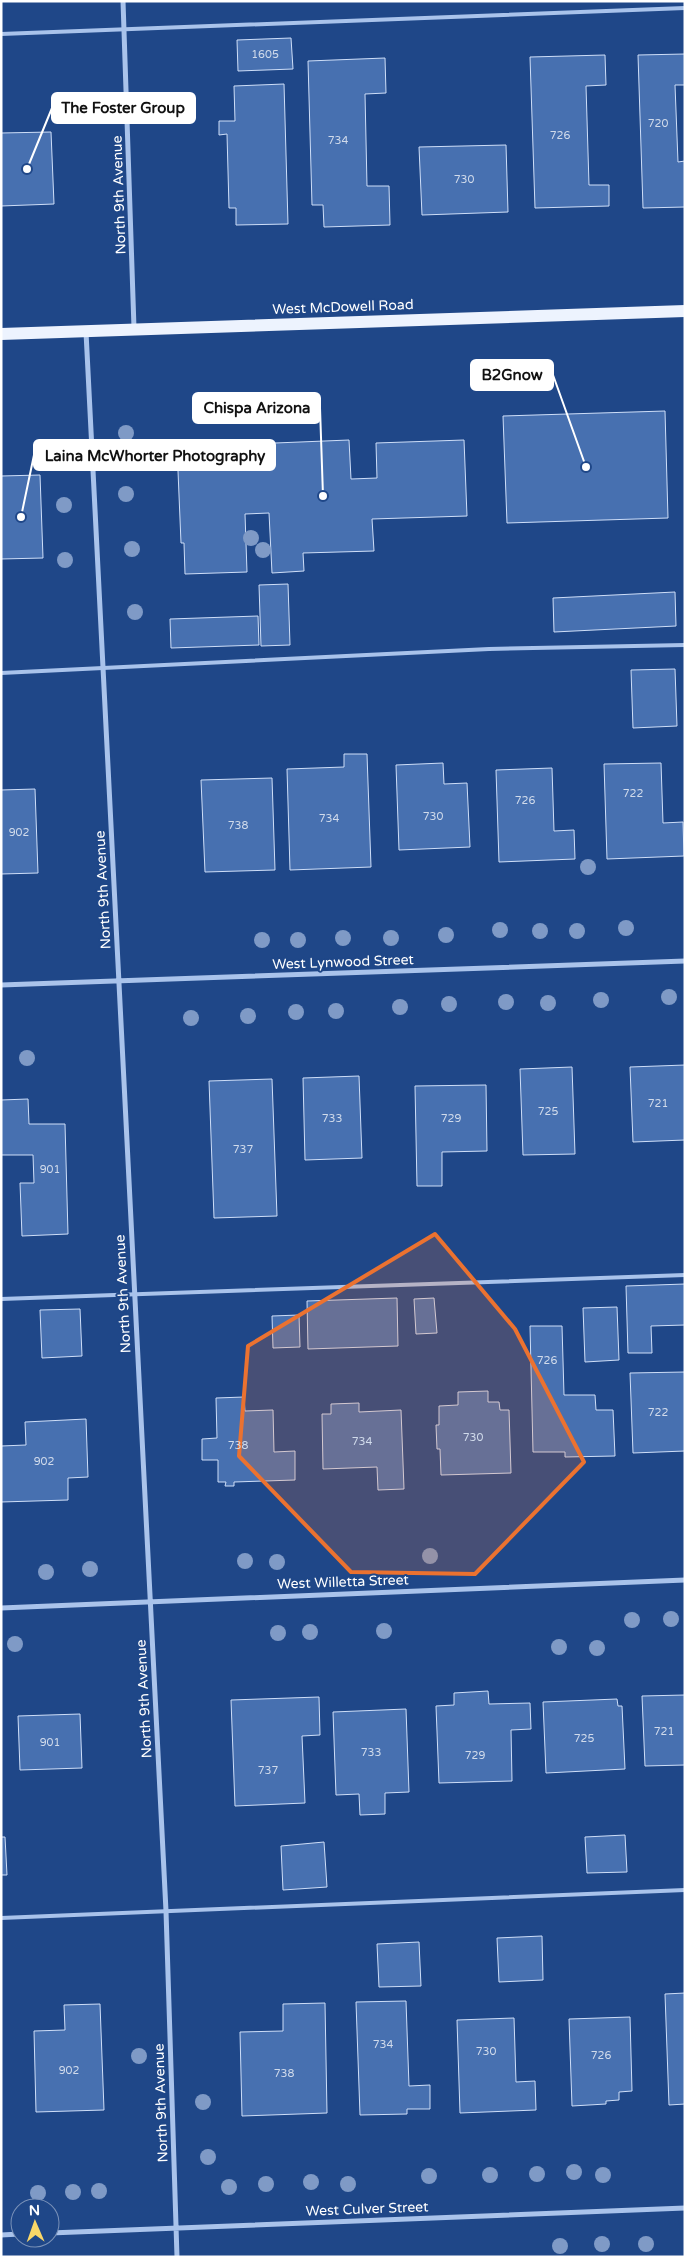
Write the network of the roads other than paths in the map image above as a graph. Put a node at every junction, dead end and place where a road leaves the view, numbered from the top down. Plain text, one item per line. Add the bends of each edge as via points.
1 (123, 1) edge
2 (685, 8) edge
3 (124, 30) junction
4 (1, 34) edge
5 (685, 311) edge
6 (134, 328) junction
7 (86, 331) junction
8 (1, 334) edge
9 (685, 645) edge
10 (104, 668) junction
11 (1, 673) edge
12 (685, 961) edge
13 (118, 980) junction
14 (1, 985) edge
15 (685, 1275) edge
16 (134, 1293) junction
17 (1, 1299) edge
18 (685, 1580) edge
19 (150, 1601) junction
20 (1, 1608) edge
21 (685, 1890) edge
22 (166, 1912) junction
23 (1, 1918) edge
24 (685, 2208) edge
25 (176, 2227) junction
26 (60, 2233) edge
27 (177, 2257) edge

1 - 3 street, North 9th Avenue
2 - 3 lane
3 - 4 lane
3 - 6 street, North 9th Avenue
5 - 6 main road, West McDowell Road
6 - 7 main road, West McDowell Road
7 - 8 main road, West McDowell Road
7 - 10 street, North 9th Avenue
9 - 10 lane via 489,649
10 - 11 lane
10 - 13 street, North 9th Avenue
12 - 13 street, West Lynwood Street
13 - 14 street, West Lynwood Street
13 - 16 street, North 9th Avenue
15 - 16 lane
16 - 17 lane
16 - 19 street, North 9th Avenue
18 - 19 street, West Willetta Street
19 - 20 street, West Willetta Street
19 - 22 street, North 9th Avenue
21 - 22 lane
22 - 23 lane
22 - 25 street, North 9th Avenue
24 - 25 street, West Culver Street
25 - 26 street, West Culver Street
25 - 27 street, North 9th Avenue

